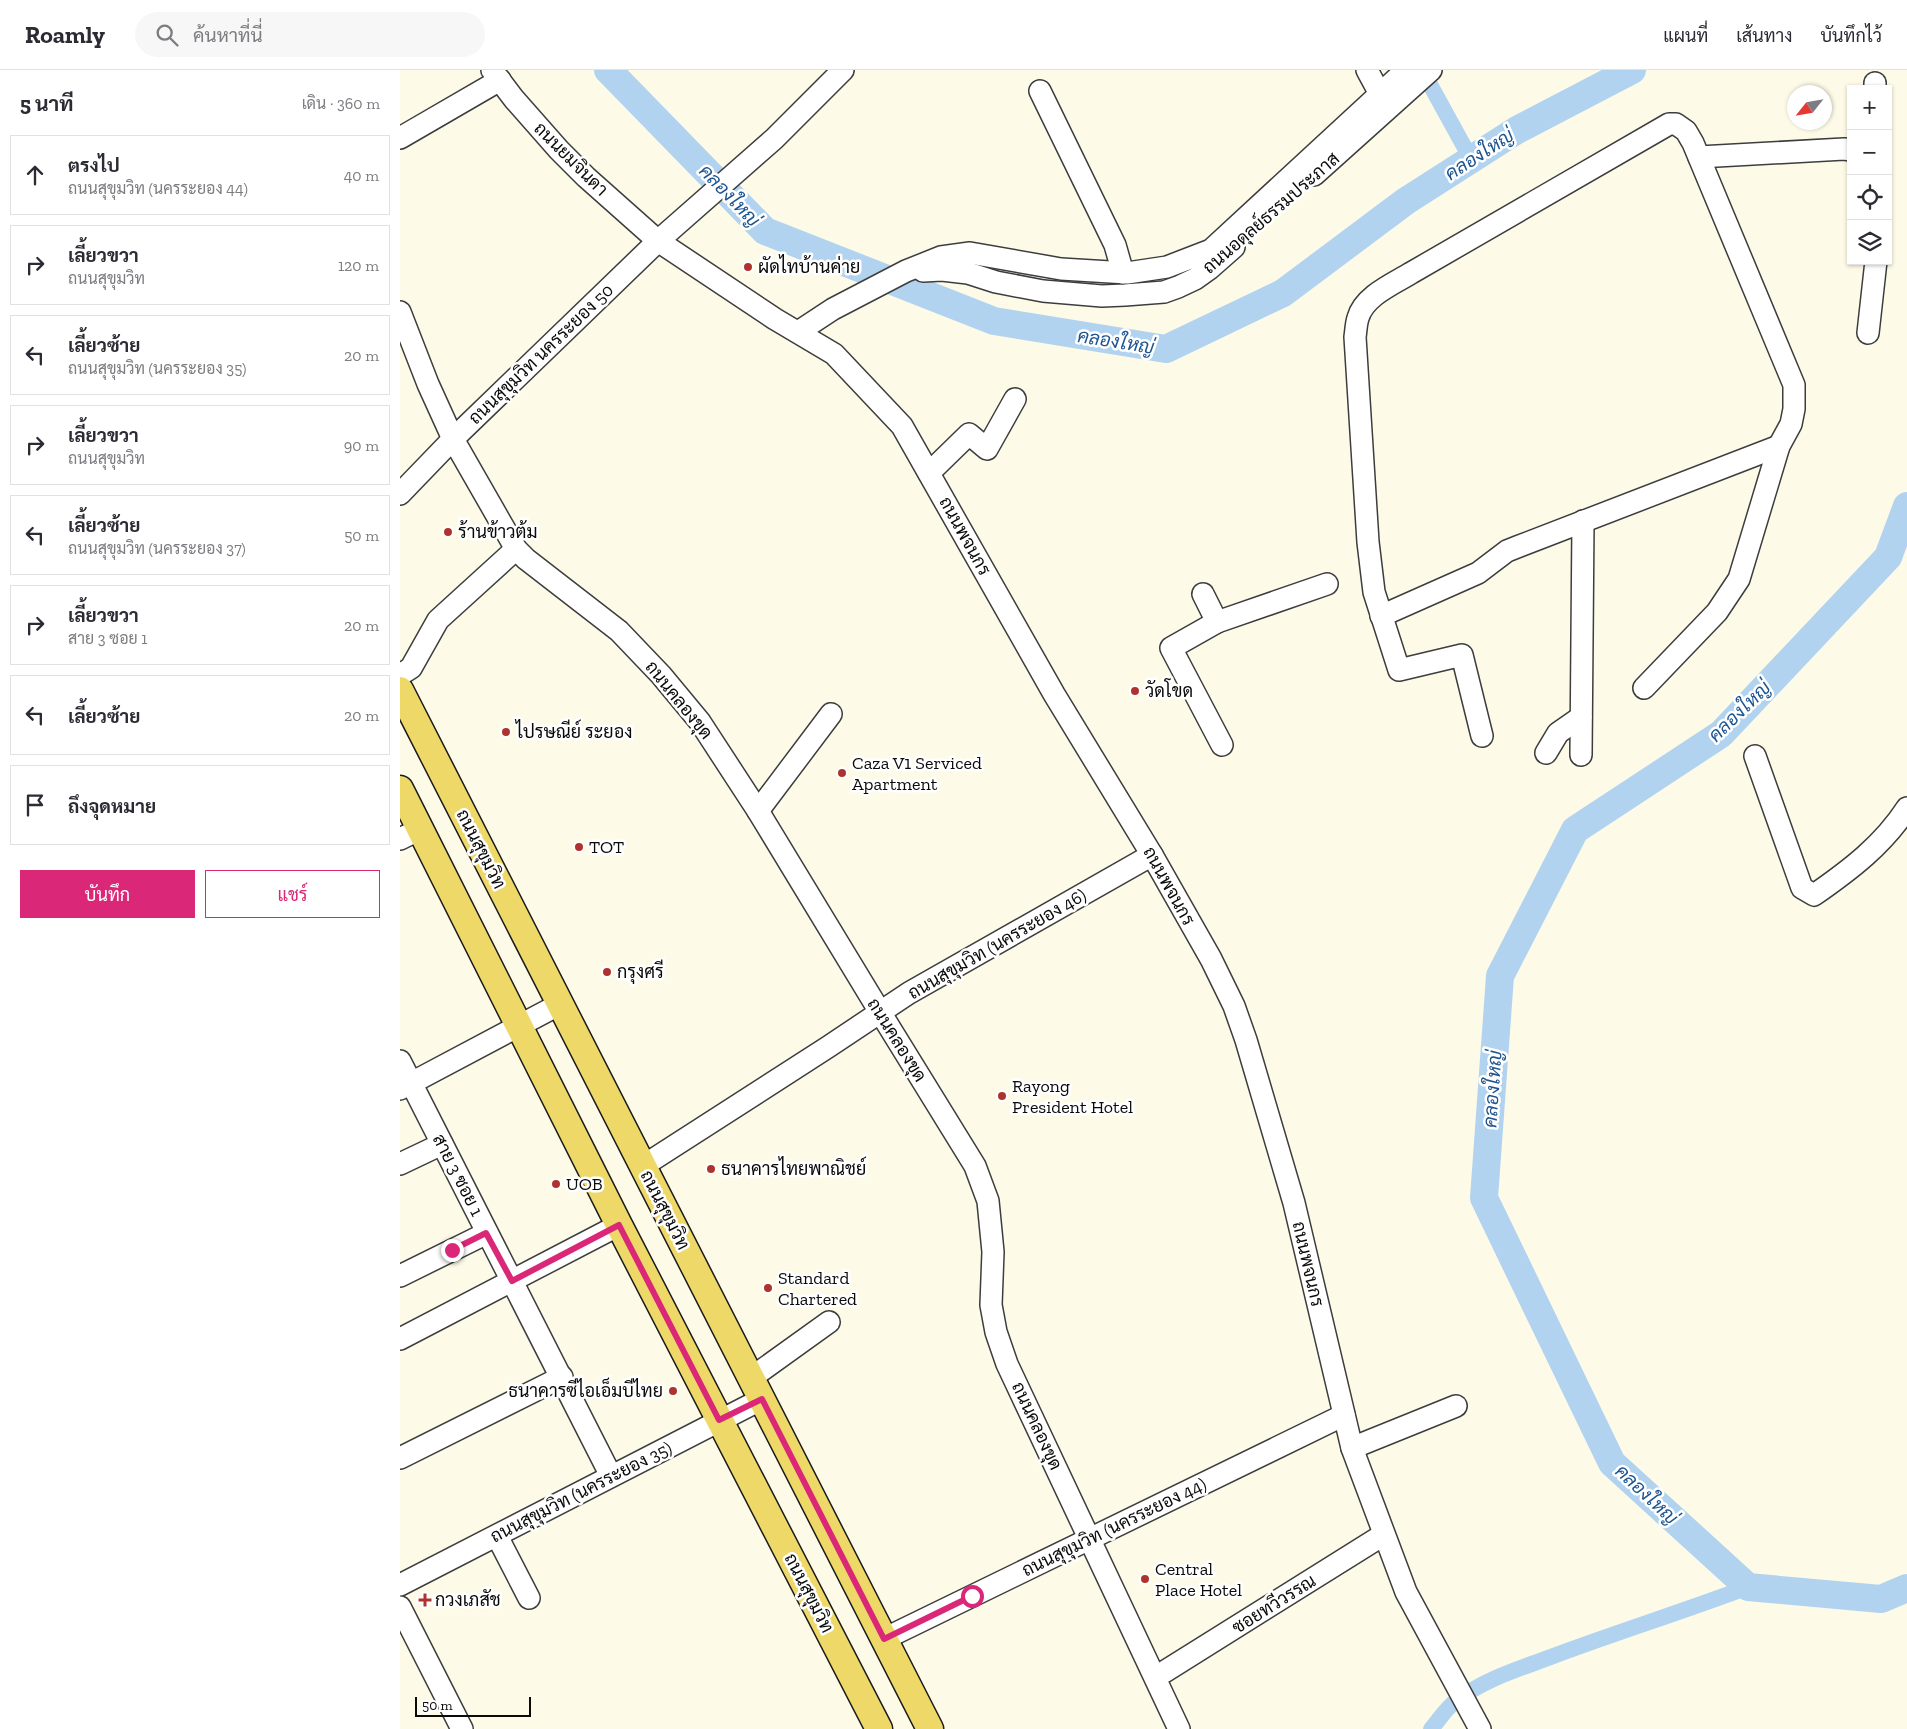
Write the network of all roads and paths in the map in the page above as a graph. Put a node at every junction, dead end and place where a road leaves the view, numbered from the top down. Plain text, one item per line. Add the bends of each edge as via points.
1 (843, 70) edge
2 (1367, 70) edge
3 (1431, 70) edge
4 (496, 75) edge
5 (1405, 78) edge
6 (1040, 91) dead end
7 (1380, 94) junction
8 (400, 138) edge
9 (1847, 149) edge
10 (1699, 157) junction
11 (658, 241) junction
12 (1032, 264) junction
13 (1876, 265) edge
14 (906, 272) junction
15 (1123, 273) junction
16 (1026, 287) junction
17 (400, 312) edge
18 (798, 332) junction
19 (1868, 333) dead end
20 (1015, 399) dead end
21 (453, 439) junction
22 (1779, 446) junction
23 (929, 473) junction
24 (400, 494) edge
25 (1583, 521) junction
26 (516, 548) junction
27 (1327, 584) dead end
28 (1203, 594) dead end
29 (1381, 616) junction
30 (1217, 622) junction
31 (400, 675) edge
32 (1644, 688) dead end
33 (400, 690) edge
34 (831, 714) dead end
35 (1581, 717) junction
36 (1482, 736) dead end
37 (1222, 745) dead end
38 (1546, 753) dead end
39 (1581, 755) dead end
40 (1755, 756) dead end
41 (400, 789) edge
42 (1907, 808) edge
43 (758, 811) junction
44 (410, 834) edge
45 (1152, 855) junction
46 (560, 1004) junction
47 (880, 1012) junction
48 (520, 1026) junction
49 (400, 1061) edge
50 (405, 1086) edge
51 (442, 1144) junction
52 (400, 1164) edge
53 (643, 1166) junction
54 (619, 1225) junction
55 (486, 1233) junction
56 (400, 1276) edge
57 (512, 1281) junction
58 (829, 1322) dead end
59 (400, 1339) edge
60 (562, 1377) junction
61 (756, 1388) junction
62 (1456, 1406) dead end
63 (1344, 1415) junction
64 (719, 1420) junction
65 (1352, 1448) junction
66 (400, 1458) edge
67 (611, 1476) junction
68 (1383, 1535) junction
69 (497, 1536) junction
70 (1090, 1539) junction
71 (400, 1585) edge
72 (529, 1598) dead end
73 (400, 1607) edge
74 (884, 1639) junction
75 (1164, 1672) dead end
76 (462, 1729) edge
77 (879, 1729) edge
78 (930, 1729) edge
79 (1179, 1729) edge
80 (1480, 1729) edge

1 - 11 street, ถนนสุขุมวิท นครระยอง 50 via 774,139
2 - 7 street
3 - 5 street, ถนนอดุลย์ธรรมประภาส
4 - 8 street
4 - 11 street, ถนนยมจินดา via 559,150
5 - 7 street, ถนนอดุลย์ธรรมประภาส
5 - 16 street, ถนนอดุลย์ธรรมประภาส via 1216,263 1195,279 1164,292 1125,295 1102,296
6 - 15 street via 1116,245
7 - 15 street, ถนนอดุลย์ธรรมประภาส via 1211,250 1167,267
9 - 10 street
10 - 22 street via 1794,384 1791,424
10 - 29 street via 1686,131 1676,124 1669,124 1411,273 1364,305 1358,316 1355,338 1368,542 1374,592
11 - 18 street, ถนนพจนกร
11 - 21 street, ถนนสุขุมวิท นครระยอง 50
12 - 14 street, ถนนอดุลย์ธรรมประภาส via 970,253 941,257
12 - 15 street, ถนนอดุลย์ธรรมประภาส
12 - 16 street
13 - 19 street
14 - 16 street, ถนนอดุลย์ธรรมประภาส via 942,270 968,273
14 - 18 street, ถนนอดุลย์ธรรมประภาส via 833,309
17 - 21 street, ถนนคลองขุด
18 - 23 street, ถนนพจนกร via 834,354 902,426
20 - 23 street via 987,449 969,434
21 - 24 street, ถนนสุขุมวิท นครระยอง 50
21 - 26 street, ถนนคลองขุด
22 - 25 street
22 - 32 street via 1739,579 1716,612
23 - 45 street, ถนนพจนกร via 1054,694
25 - 29 street via 1508,551 1478,574
25 - 35 street
26 - 31 street via 438,620 411,668
26 - 43 street, ถนนคลองขุด via 619,631 661,675 700,722
27 - 30 street
28 - 30 street
29 - 36 street via 1399,670 1462,655
30 - 37 street via 1172,648
33 - 46 main road, ถนนสุขุมวิท
34 - 43 street
35 - 38 street via 1558,733
35 - 39 street
40 - 42 street via 1802,888 1814,894 1852,869 1879,843
41 - 44 main road, ถนนสุขุมวิท
43 - 47 street, ถนนคลองขุด
44 - 48 main road, ถนนสุขุมวิท
45 - 47 street, ถนนสุขุมวิท (นครระยอง 46)
45 - 63 street, ถนนพจนกร via 1234,1006 1246,1040 1294,1202
46 - 48 street
46 - 53 main road, ถนนสุขุมวิท
47 - 53 street, ถนนสุขุมวิท (นครระยอง 46)
47 - 70 street, ถนนคลองขุด via 976,1166 988,1201 993,1252 991,1305 996,1332 1007,1364
48 - 50 street
48 - 54 main road, ถนนสุขุมวิท
49 - 50 street, สาย 3 ซอย 1
50 - 51 street, สาย 3 ซอย 1
51 - 52 street
51 - 55 street, สาย 3 ซอย 1
53 - 61 main road, ถนนสุขุมวิท
54 - 57 street
54 - 64 main road, ถนนสุขุมวิท
55 - 56 street
55 - 57 street, สาย 3 ซอย 1
57 - 59 street
57 - 60 street, สาย 3 ซอย 1
58 - 61 street, ถนนสุขุมวิท (นครระยอง 35)
60 - 66 street
60 - 67 street, สาย 3 ซอย 1
61 - 64 street, ถนนสุขุมวิท (นครระยอง 35)
61 - 74 main road, ถนนสุขุมวิท
62 - 65 street
63 - 65 street, ถนนพจนกร
63 - 70 street, ถนนสุขุมวิท (นครระยอง 44)
64 - 67 street, ถนนสุขุมวิท (นครระยอง 35)
64 - 77 main road, ถนนสุขุมวิท
65 - 68 street, ถนนพจนกร
67 - 69 street, ถนนสุขุมวิท (นครระยอง 35)
68 - 75 street, ซอยทวีวรรณ
68 - 80 street, ถนนพจนกร via 1406,1592
69 - 71 street, ถนนสุขุมวิท (นครระยอง 35)
69 - 72 street
70 - 74 street, ถนนสุขุมวิท (นครระยอง 44)
70 - 79 street, ถนนคลองขุด
73 - 76 street
74 - 78 main road, ถนนสุขุมวิท

